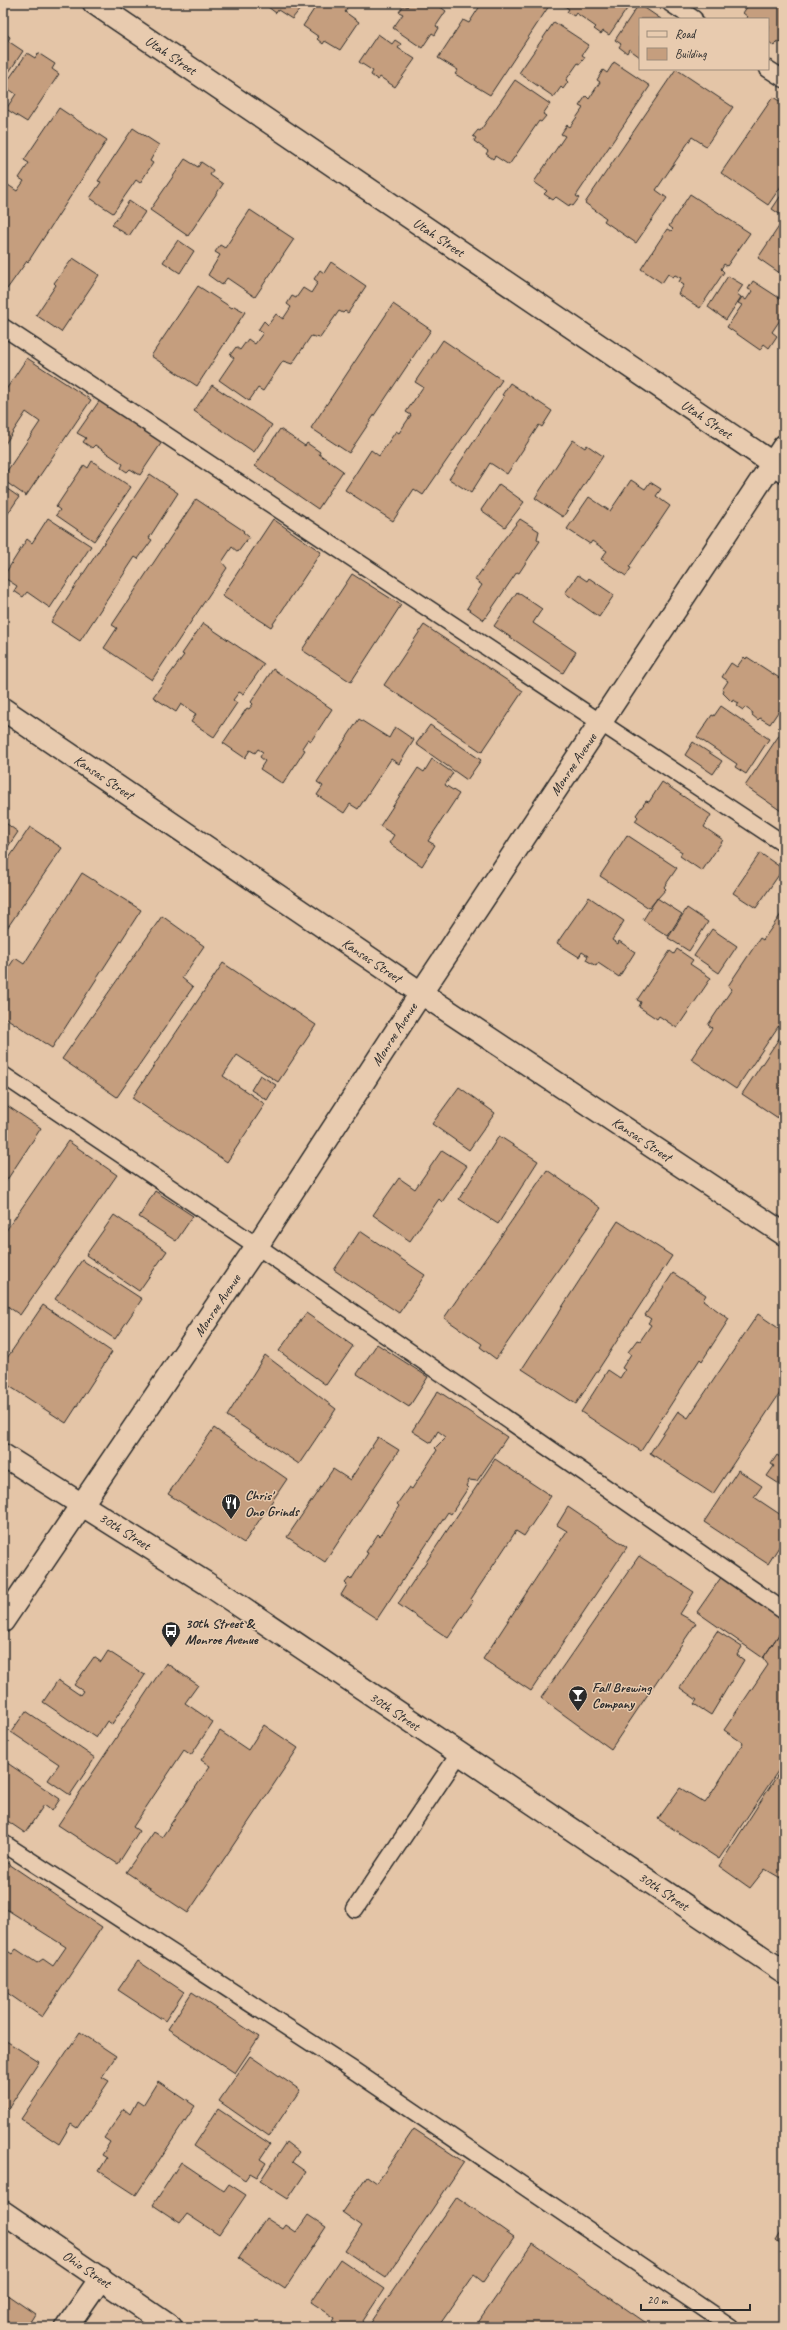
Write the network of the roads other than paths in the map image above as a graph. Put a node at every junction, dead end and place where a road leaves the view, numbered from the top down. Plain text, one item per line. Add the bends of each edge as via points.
1 (94, 3) edge
2 (670, 3) edge
3 (692, 18) edge
4 (769, 70) edge
5 (784, 79) edge
6 (3, 327) edge
7 (780, 460) edge
8 (3, 709) edge
9 (602, 722) junction
10 (784, 844) edge
11 (421, 992) junction
12 (3, 1075) edge
13 (784, 1234) edge
14 (257, 1246) junction
15 (3, 1455) edge
16 (82, 1504) junction
17 (784, 1611) edge
18 (3, 1621) edge
19 (459, 1754) junction
20 (3, 1843) edge
21 (356, 1909) dead end
22 (784, 1972) edge
23 (3, 2212) edge
24 (101, 2278) junction
25 (67, 2327) edge
26 (171, 2327) edge
27 (731, 2327) edge

1 - 7 street, Utah Street
2 - 3 lane
4 - 5 lane
6 - 9 lane
7 - 9 street, Monroe Avenue
8 - 11 street, Kansas Street
9 - 10 lane
9 - 11 street, Monroe Avenue
11 - 13 street, Kansas Street
11 - 14 street, Monroe Avenue
12 - 14 lane
14 - 16 street, Monroe Avenue
14 - 17 lane
15 - 16 street, 30th Street
16 - 18 street, Monroe Avenue
16 - 19 street, 30th Street via 206,1583
19 - 21 lane
19 - 22 street, 30th Street
20 - 27 lane via 353,2070
23 - 24 street, Ohio Street
24 - 25 street
24 - 26 street, Ohio Street

